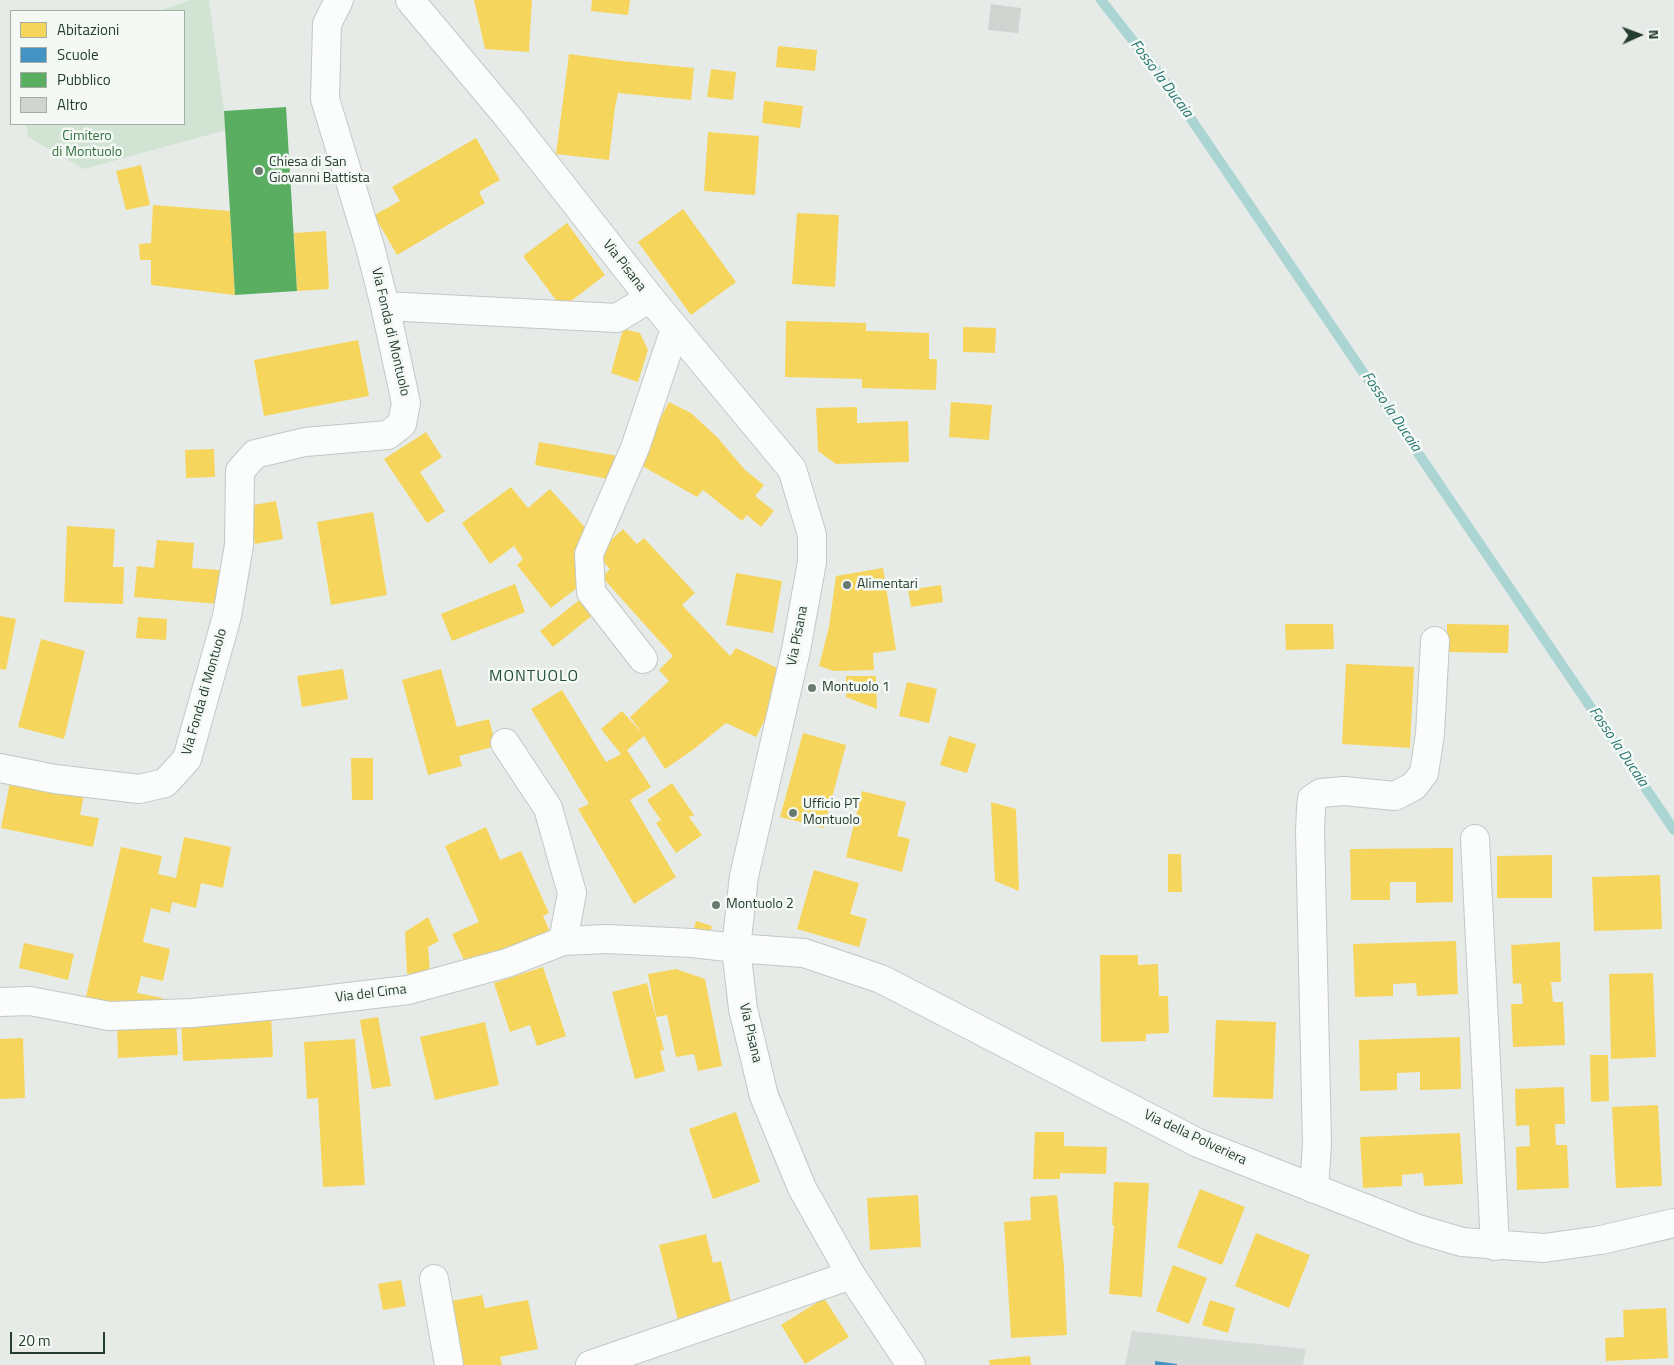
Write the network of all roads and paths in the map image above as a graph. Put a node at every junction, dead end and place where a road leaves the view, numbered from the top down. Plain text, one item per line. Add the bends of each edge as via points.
1 (339, 0) edge
2 (410, 0) edge
3 (650, 298) junction
4 (385, 306) junction
5 (675, 329) junction
6 (1435, 641) dead end
7 (643, 659) dead end
8 (505, 743) dead end
9 (0, 768) edge
10 (1475, 839) dead end
11 (563, 941) junction
12 (736, 948) junction
13 (0, 1002) edge
14 (1314, 1190) junction
15 (1674, 1223) edge
16 (1495, 1246) junction
17 (851, 1275) junction
18 (434, 1279) dead end
19 (449, 1365) edge
20 (590, 1365) edge
21 (911, 1365) edge

1 - 4 street, Via Fonda di Montuolo via 326,24 325,99
2 - 3 street, Via Pisana via 508,117
3 - 4 street via 617,318
3 - 5 street, Via Pisana
4 - 9 street, Via Fonda di Montuolo via 406,403 402,424 388,435 305,442 255,454 240,471 240,545 227,616 187,759 165,783 139,789 54,779
5 - 7 street via 635,448 589,554 591,592
5 - 12 street, Via Pisana via 792,469 812,535 812,562 796,650 744,876
6 - 14 street via 1430,734 1424,773 1414,786 1395,796 1344,791 1321,793 1312,800 1317,1144
8 - 11 street via 548,808 572,893
10 - 16 street
11 - 12 street, Via del Cima via 617,939
11 - 13 street, Via del Cima via 507,963 408,990 298,1003 192,1013 108,1016 30,1001
12 - 14 street, Via della Polveriera via 804,953 881,979 1198,1143
12 - 17 street, Via Pisana via 743,1009 764,1096 802,1188
14 - 16 street, Via della Polveriera via 1418,1229 1462,1242
15 - 16 street, Via della Polveriera via 1602,1240 1544,1248
17 - 20 street
17 - 21 street, Via Pisana
18 - 19 street

